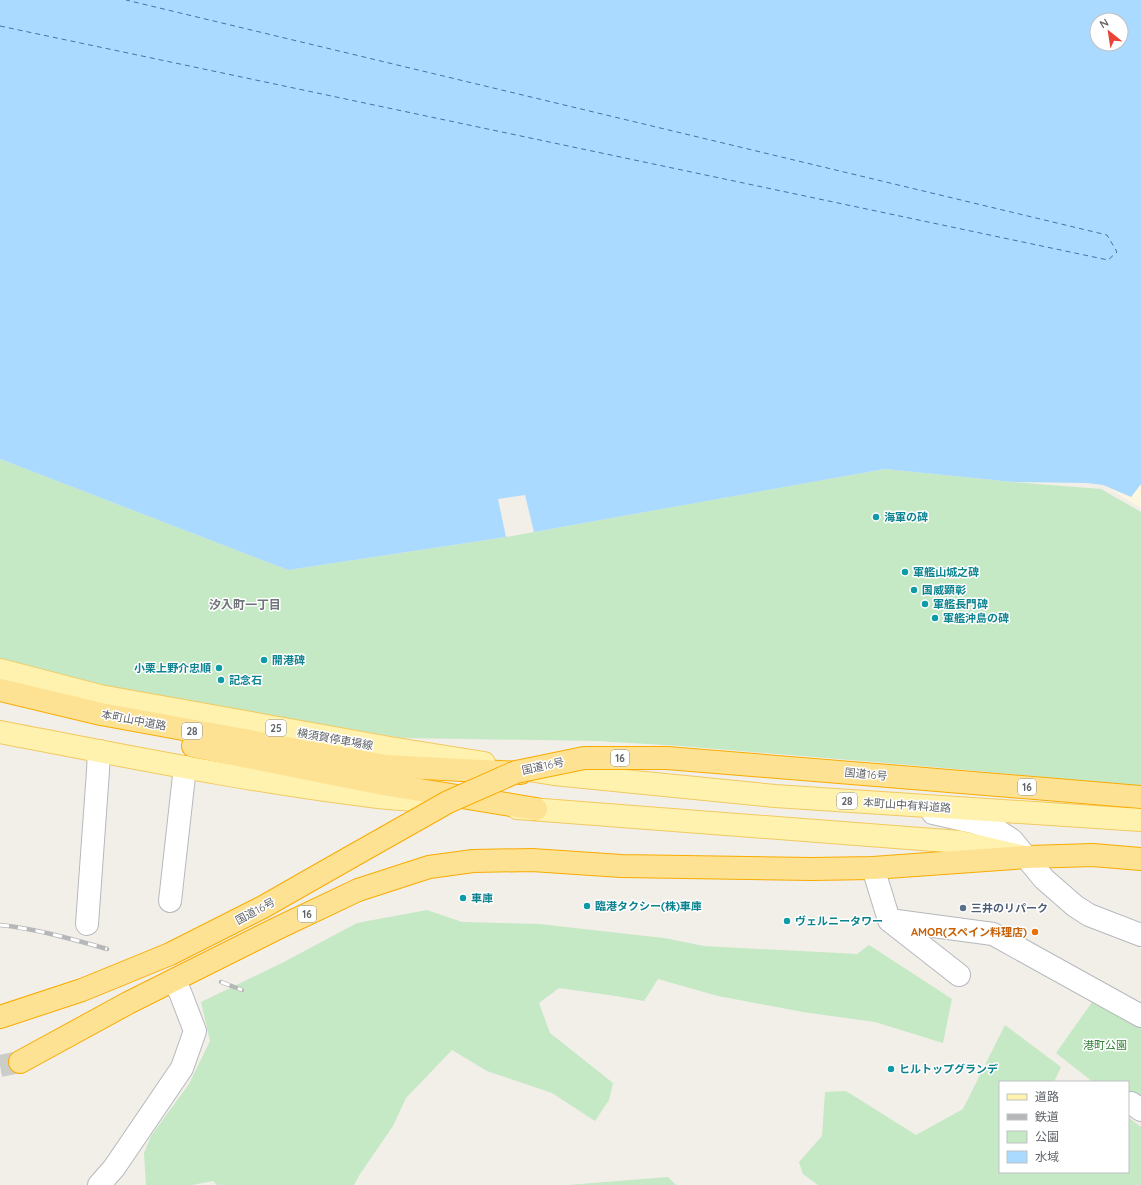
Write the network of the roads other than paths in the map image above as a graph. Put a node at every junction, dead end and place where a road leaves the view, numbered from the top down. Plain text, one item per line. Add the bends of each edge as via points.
1 (0, 670) edge
2 (0, 690) edge
3 (0, 704) edge
4 (0, 732) edge
5 (99, 751) junction
6 (185, 767) junction
7 (554, 774) junction
8 (384, 775) junction
9 (1141, 797) edge
10 (887, 804) junction
11 (536, 810) junction
12 (1141, 820) edge
13 (1027, 857) junction
14 (1141, 859) edge
15 (873, 868) junction
16 (170, 901) dead end
17 (889, 920) junction
18 (87, 924) dead end
19 (1141, 935) edge
20 (959, 975) dead end
21 (173, 981) junction
22 (1141, 1016) edge
23 (0, 1017) edge
24 (20, 1062) tunnel mouth
25 (99, 1185) edge

1 - 7 main road, 横須賀停車場線 / 25 via 100,696 390,748
2 - 8 highway, 本町山中道路 / 28
3 - 8 highway, 本町山中道路 / 28 via 99,727
4 - 5 main road
5 - 6 main road
5 - 18 street
6 - 11 main road via 380,797
6 - 16 street
7 - 8 highway
7 - 10 main road, 本町山中有料道路 / 28 via 775,796
8 - 11 highway
9 - 23 highway, 国道16号 / 16, bridge via 667,758 584,758 516,772 448,802 263,907 170,954 82,990
10 - 12 main road, 本町山中有料道路 / 28
10 - 13 street via 995,829 1012,840
11 - 13 main road via 960,842
13 - 14 highway, 16 via 1093,855
13 - 15 highway, 16
13 - 19 street via 1044,879 1075,906 1089,915
15 - 17 street
15 - 21 highway, 16 via 812,870 629,866 532,860 474,861 429,867 358,890
17 - 20 street
17 - 22 street via 993,934
21 - 24 highway, 16
21 - 25 street via 195,1031 182,1068 114,1168

